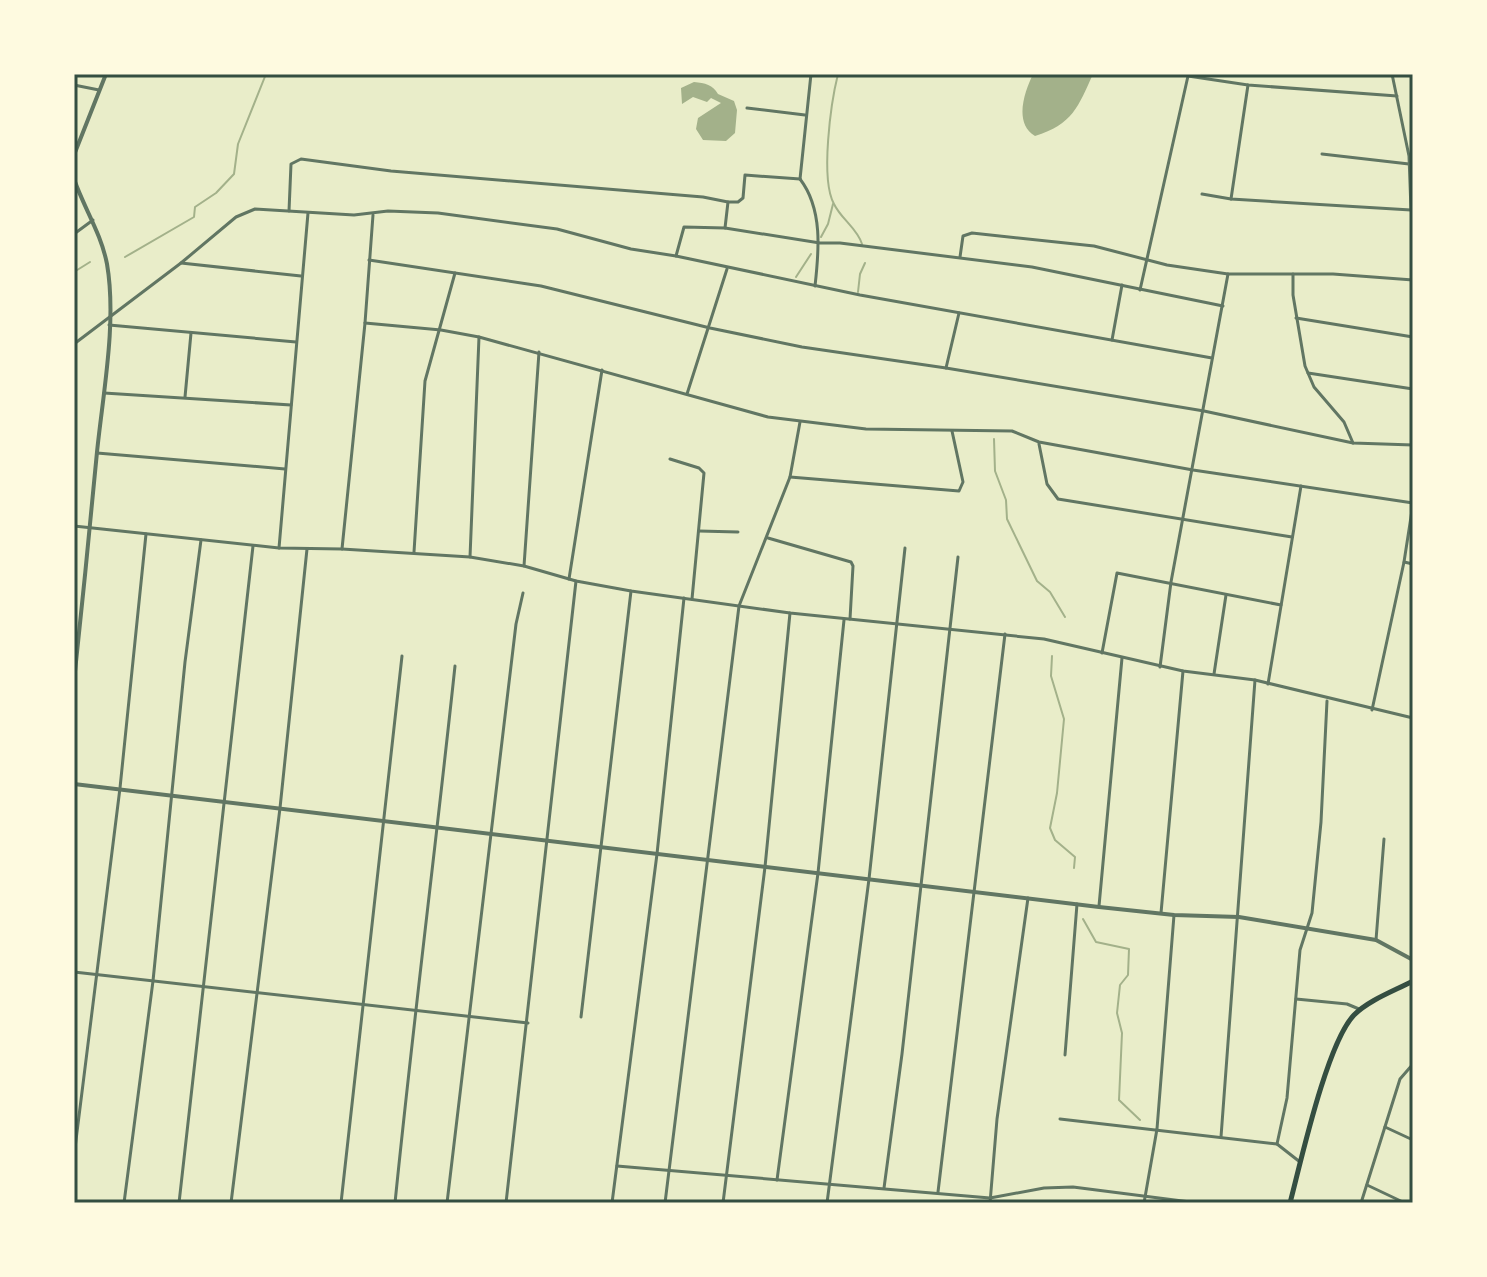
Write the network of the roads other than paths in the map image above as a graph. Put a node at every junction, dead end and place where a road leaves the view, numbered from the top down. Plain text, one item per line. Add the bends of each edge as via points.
1 (106, 74) edge
2 (811, 74) edge
3 (1179, 74) edge
4 (1392, 74) edge
5 (1188, 76) junction
6 (74, 85) edge
7 (1248, 85) junction
8 (99, 90) junction
9 (1397, 96) junction
10 (747, 108) dead end
11 (805, 115) junction
12 (1322, 154) dead end
13 (74, 155) edge
14 (1411, 156) edge
15 (1409, 164) junction
16 (74, 179) edge
17 (800, 179) junction
18 (1202, 194) dead end
19 (1231, 199) junction
20 (728, 202) junction
21 (289, 211) junction
22 (1412, 211) edge
23 (308, 212) junction
24 (373, 215) junction
25 (93, 220) junction
26 (725, 228) junction
27 (74, 234) edge
28 (820, 243) junction
29 (676, 256) junction
30 (960, 259) junction
31 (1145, 259) junction
32 (369, 260) junction
33 (181, 263) junction
34 (727, 269) junction
35 (455, 272) junction
36 (1228, 274) junction
37 (1293, 274) junction
38 (302, 276) junction
39 (1413, 280) edge
40 (1122, 285) junction
41 (815, 286) junction
42 (1140, 290) junction
43 (1223, 306) junction
44 (959, 313) junction
45 (109, 317) junction
46 (1296, 318) junction
47 (365, 323) junction
48 (109, 325) junction
49 (710, 328) junction
50 (441, 330) junction
51 (191, 333) junction
52 (479, 337) junction
53 (1413, 337) edge
54 (1112, 340) junction
55 (296, 342) junction
56 (74, 344) edge
57 (539, 352) junction
58 (1212, 358) junction
59 (946, 368) junction
60 (602, 369) junction
61 (1308, 373) junction
62 (1413, 389) edge
63 (104, 393) junction
64 (687, 395) junction
65 (185, 398) junction
66 (291, 405) junction
67 (1204, 411) junction
68 (801, 420) junction
69 (951, 430) junction
70 (1039, 442) junction
71 (1353, 443) junction
72 (1413, 445) edge
73 (97, 453) junction
74 (670, 459) dead end
75 (285, 469) junction
76 (1193, 470) junction
77 (790, 477) junction
78 (1301, 486) junction
79 (1413, 504) edge
80 (1182, 521) junction
81 (74, 526) edge
82 (91, 528) junction
83 (699, 531) junction
84 (738, 532) dead end
85 (146, 534) junction
86 (1292, 537) junction
87 (767, 538) junction
88 (201, 540) junction
89 (253, 546) junction
90 (279, 548) junction
91 (905, 548) dead end
92 (307, 549) junction
93 (342, 549) junction
94 (414, 552) junction
95 (470, 557) junction
96 (958, 557) dead end
97 (1404, 562) junction
98 (1413, 564) edge
99 (524, 566) junction
100 (569, 579) junction
101 (576, 581) junction
102 (1171, 582) junction
103 (631, 591) junction
104 (523, 593) dead end
105 (1226, 593) junction
106 (684, 598) junction
107 (692, 599) junction
108 (1281, 605) junction
109 (739, 606) junction
110 (790, 613) junction
111 (844, 618) junction
112 (850, 619) junction
113 (897, 624) junction
114 (951, 628) junction
115 (1005, 634) junction
116 (1102, 653) junction
117 (402, 656) dead end
118 (1122, 658) junction
119 (455, 666) dead end
120 (1160, 667) junction
121 (1183, 671) junction
122 (1214, 674) junction
123 (1255, 680) junction
124 (74, 681) edge
125 (1268, 684) junction
126 (1327, 699) junction
127 (1372, 710) junction
128 (1413, 718) edge
129 (74, 784) edge
130 (120, 788) junction
131 (173, 795) junction
132 (225, 801) junction
133 (280, 808) junction
134 (385, 822) junction
135 (438, 828) junction
136 (491, 835) junction
137 (1384, 839) dead end
138 (546, 840) junction
139 (602, 846) junction
140 (657, 854) junction
141 (709, 860) junction
142 (765, 867) junction
143 (818, 873) junction
144 (869, 879) junction
145 (922, 885) junction
146 (975, 891) junction
147 (1028, 898) junction
148 (1077, 904) junction
149 (1099, 907) junction
150 (1161, 913) junction
151 (1174, 915) junction
152 (1239, 917) junction
153 (1306, 929) junction
154 (1376, 940) junction
155 (1413, 960) edge
156 (74, 972) edge
157 (96, 974) junction
158 (153, 981) junction
159 (1413, 981) edge
160 (206, 987) junction
161 (258, 993) junction
162 (1296, 999) junction
163 (363, 1005) junction
164 (1360, 1010) junction
165 (414, 1011) junction
166 (470, 1017) junction
167 (581, 1017) dead end
168 (528, 1023) junction
169 (1065, 1055) dead end
170 (1413, 1064) edge
171 (1060, 1119) dead end
172 (1385, 1127) junction
173 (1157, 1129) junction
174 (1221, 1137) junction
175 (1413, 1140) edge
176 (1277, 1144) junction
177 (74, 1156) edge
178 (1301, 1163) junction
179 (616, 1166) junction
180 (669, 1172) junction
181 (726, 1176) junction
182 (777, 1180) junction
183 (830, 1184) junction
184 (1367, 1185) junction
185 (884, 1188) junction
186 (938, 1192) junction
187 (1145, 1194) junction
188 (990, 1201) edge
189 (124, 1203) edge
190 (179, 1203) edge
191 (231, 1203) edge
192 (341, 1203) edge
193 (395, 1203) edge
194 (447, 1203) edge
195 (506, 1203) edge
196 (612, 1203) edge
197 (665, 1203) edge
198 (723, 1203) edge
199 (827, 1203) edge
200 (1144, 1203) edge
201 (1198, 1203) edge
202 (1290, 1203) edge
203 (1361, 1203) edge
204 (1405, 1203) edge

1 - 8 street
2 - 11 street
3 - 5 lane
4 - 9 street
5 - 7 street
5 - 31 street
6 - 8 street
7 - 9 street
7 - 19 street
8 - 13 street
9 - 14 street
10 - 11 street
11 - 17 street
12 - 15 street
14 - 15 street
15 - 22 street
16 - 25 street
17 - 20 street via 745,175 743,198
17 - 28 street via 811,199
18 - 19 street
19 - 22 street
20 - 21 street via 301,159 291,164
20 - 26 street
21 - 23 street
21 - 33 street via 255,209 236,217
23 - 24 street
23 - 38 street
24 - 29 street via 438,213 557,229
24 - 32 street
25 - 27 street
25 - 45 street via 107,268
26 - 28 street
26 - 29 street via 688,225 681,232
28 - 30 street
28 - 41 street
29 - 34 street
30 - 31 street via 963,236 972,233 1094,246
30 - 40 street
31 - 36 street
31 - 42 street
32 - 35 street
32 - 47 street
33 - 38 street
33 - 45 street
34 - 41 street
34 - 49 street
35 - 49 street via 541,286
35 - 50 street
36 - 37 street
36 - 43 street
37 - 39 street
37 - 46 street
38 - 55 street
40 - 42 street
40 - 54 street
41 - 44 street
42 - 43 street
43 - 58 street
44 - 54 street
44 - 59 street
45 - 48 street
45 - 56 street
46 - 53 street
46 - 61 street
47 - 50 street
47 - 93 street
48 - 51 street
48 - 63 street
49 - 59 street
49 - 64 street
50 - 52 street
50 - 94 street via 425,381
51 - 55 street
51 - 65 street
52 - 57 street
52 - 95 street
54 - 58 street
55 - 66 street
57 - 60 street
57 - 99 street
58 - 67 street
59 - 67 street
60 - 64 street
60 - 100 street
61 - 62 street
61 - 71 street
63 - 65 street
63 - 73 street
64 - 68 street via 768,417
65 - 66 street
66 - 75 street
67 - 71 street
67 - 76 street
68 - 69 street via 866,429
68 - 77 street
69 - 70 street via 1012,431
69 - 77 street via 963,482 959,491
70 - 76 street
70 - 80 street via 1047,484 1058,499
71 - 72 street
73 - 75 street
73 - 82 street
74 - 83 street via 704,473
75 - 90 street
76 - 78 street
76 - 80 street
77 - 87 street
78 - 79 street
78 - 86 street
79 - 97 street
80 - 86 street
80 - 102 street
81 - 82 street
82 - 85 street
82 - 124 street
83 - 84 street
83 - 107 street
85 - 88 street
85 - 130 street
86 - 108 street
87 - 109 street
87 - 112 street via 851,562
88 - 89 street
88 - 131 street
89 - 90 street
89 - 132 street
90 - 92 street
91 - 113 street
92 - 93 street
92 - 133 street
93 - 94 street
94 - 95 street
95 - 99 street
96 - 114 street
97 - 98 street
97 - 127 street
99 - 100 street
100 - 101 street
101 - 103 street
101 - 138 street
102 - 105 street
102 - 116 street via 1117,573
102 - 120 street
103 - 106 street
103 - 139 street
104 - 136 street
105 - 108 street
105 - 122 street
106 - 107 street
106 - 140 street
107 - 109 street
108 - 125 street
109 - 110 street
109 - 141 street
110 - 111 street
110 - 142 street
111 - 112 street
111 - 143 street
112 - 113 street
113 - 114 street
113 - 144 street
114 - 115 street
114 - 145 street
115 - 116 street
115 - 146 street
116 - 118 street
117 - 134 street
118 - 120 street
118 - 149 street
119 - 135 street
120 - 121 street
121 - 122 street
121 - 150 street
122 - 123 street
123 - 125 street
123 - 152 street
125 - 126 street
126 - 127 street
126 - 153 street via 1321,822
127 - 128 street
129 - 130 street
130 - 131 street
130 - 157 street
131 - 132 street
131 - 158 street
132 - 133 street
132 - 160 street
133 - 134 street
133 - 161 street
134 - 135 street
134 - 163 street
135 - 136 street
135 - 165 street
136 - 138 street
136 - 166 street
137 - 154 street
138 - 139 street
138 - 168 street
139 - 140 street
139 - 167 street
140 - 141 street
140 - 179 street
141 - 142 street
141 - 180 street
142 - 143 street
142 - 181 street
143 - 144 street
143 - 182 street
144 - 145 street
144 - 183 street
145 - 146 street
145 - 185 street
146 - 147 street
146 - 186 street
147 - 148 street
147 - 188 street
148 - 149 street
148 - 169 street
149 - 150 street
150 - 151 street
151 - 152 street
151 - 173 street
152 - 153 street
152 - 174 street
153 - 154 street
153 - 162 street
154 - 155 street
156 - 157 street
157 - 158 street
157 - 177 street
158 - 160 street
158 - 189 street
159 - 164 main road
160 - 161 street
160 - 190 street
161 - 163 street
161 - 191 street
162 - 164 street
162 - 176 street
163 - 165 street
163 - 192 street
164 - 178 main road via 1335,1047
165 - 166 street
165 - 193 street
166 - 168 street
166 - 194 street
168 - 195 street
170 - 172 street via 1400,1079
171 - 173 street
172 - 175 street
172 - 184 street
173 - 174 street
173 - 187 street
174 - 176 street
176 - 178 street
178 - 202 main road
179 - 180 street
179 - 196 street
180 - 181 street
180 - 197 street
181 - 182 street
181 - 198 street
182 - 183 street
183 - 185 street
183 - 199 street
184 - 203 street
184 - 204 street
185 - 186 street
186 - 188 street
187 - 188 street via 1044,1188
187 - 200 street
187 - 201 street

